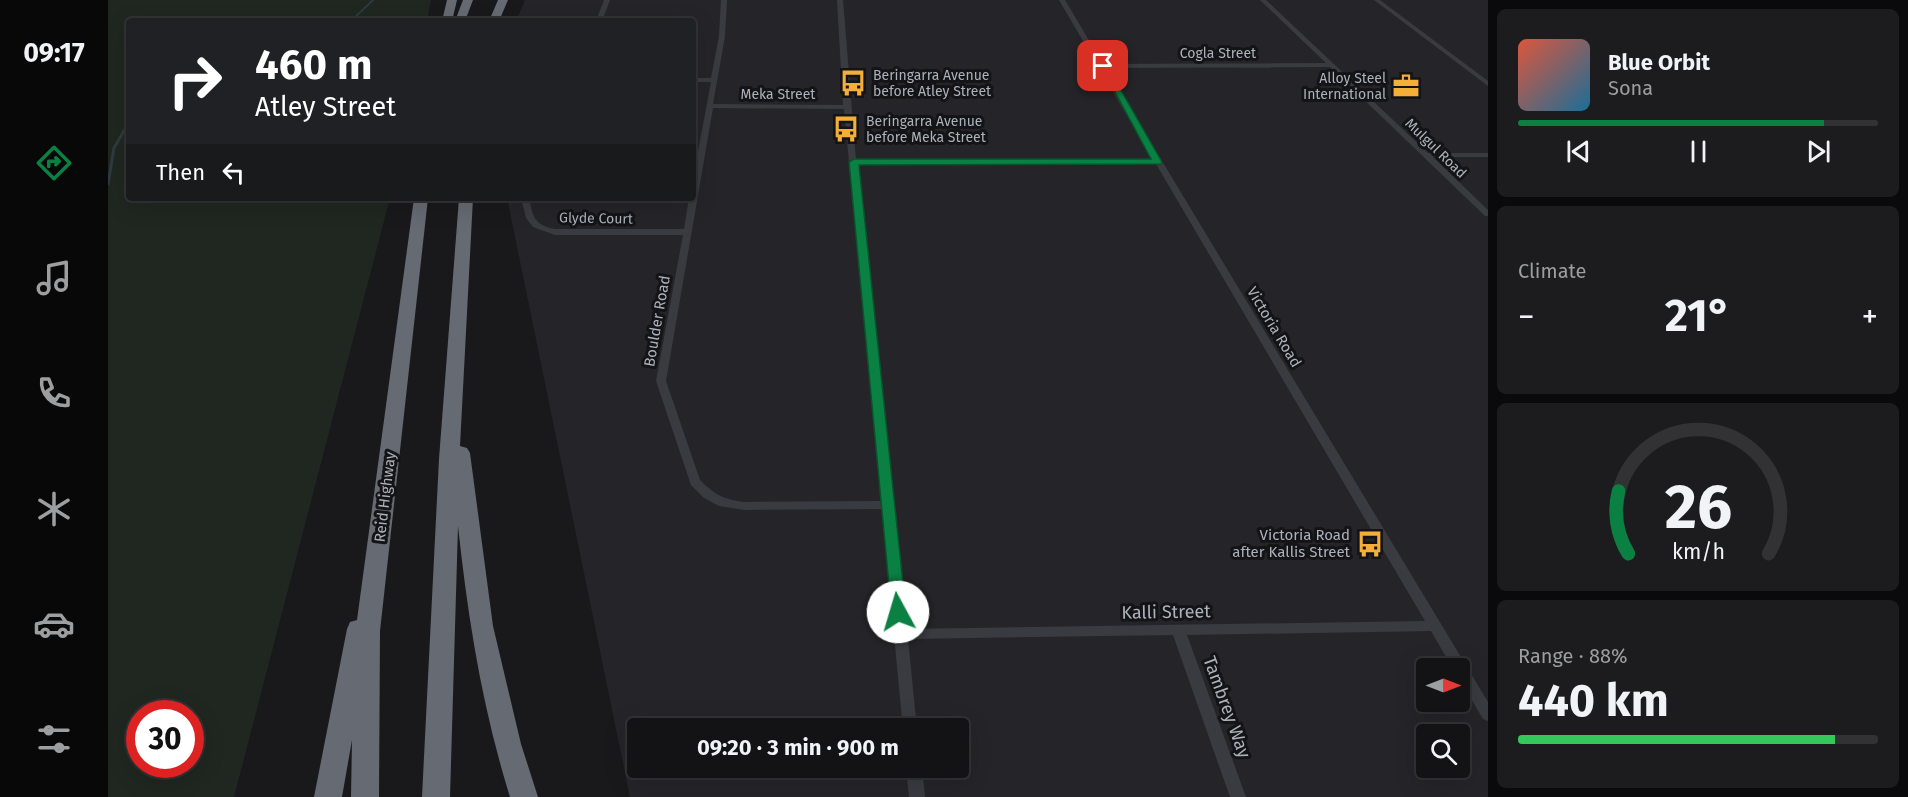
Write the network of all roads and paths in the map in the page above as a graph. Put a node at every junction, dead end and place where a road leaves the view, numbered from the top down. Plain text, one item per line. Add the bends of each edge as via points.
1 (452, 0) edge
2 (468, 0) edge
3 (503, 0) edge
4 (606, 0) edge
5 (724, 0) edge
6 (840, 0) edge
7 (1062, 0) edge
8 (1263, 0) edge
9 (1377, 0) edge
10 (448, 18) edge
11 (461, 18) edge
12 (495, 18) edge
13 (600, 18) edge
14 (1333, 65) junction
15 (1103, 66) junction
16 (696, 80) edge
17 (714, 80) junction
18 (1488, 84) edge
19 (709, 106) junction
20 (847, 106) junction
21 (1427, 155) junction
22 (1488, 155) edge
23 (854, 162) junction
24 (1157, 162) junction
25 (696, 184) edge
26 (421, 201) edge
27 (466, 201) edge
28 (526, 201) edge
29 (693, 201) edge
30 (1488, 214) edge
31 (688, 232) junction
32 (464, 246) junction
33 (390, 464) junction
34 (886, 505) junction
35 (1433, 626) junction
36 (1178, 630) junction
37 (900, 634) junction
38 (1488, 715) edge
39 (909, 718) edge
40 (915, 778) edge
41 (328, 797) edge
42 (365, 797) edge
43 (436, 797) edge
44 (524, 797) edge
45 (917, 797) edge
46 (1238, 797) edge

1 - 10 highway
2 - 11 highway
3 - 12 highway
4 - 13 street
5 - 17 street, Boulder Road
6 - 20 street
7 - 15 street, Victoria Road
8 - 14 street, Mulgul Road
9 - 18 street
14 - 15 street, Cogla Street
14 - 21 street, Mulgul Road
15 - 24 street, Victoria Road
16 - 17 street
17 - 19 street, Boulder Road
19 - 20 street, Meka Street
19 - 25 street, Boulder Road
20 - 23 street
21 - 22 street
21 - 30 street, Mulgul Road
23 - 24 street
23 - 34 street
24 - 35 street, Victoria Road
26 - 33 highway, Reid Highway
27 - 32 highway
28 - 31 street, Glyde Court via 530,222 555,232
29 - 31 street, Boulder Road
31 - 34 street, Boulder Road via 661,381 695,482 723,503 744,506
32 - 43 highway via 449,459
32 - 44 highway via 460,460 464,498 492,683
33 - 41 highway
33 - 42 highway, Reid Highway via 368,631
34 - 37 street
35 - 36 street, Kalli Street
35 - 38 street, Victoria Road
36 - 37 street, Kalli Street
36 - 46 street, Tambrey Way
37 - 39 street
40 - 45 street

